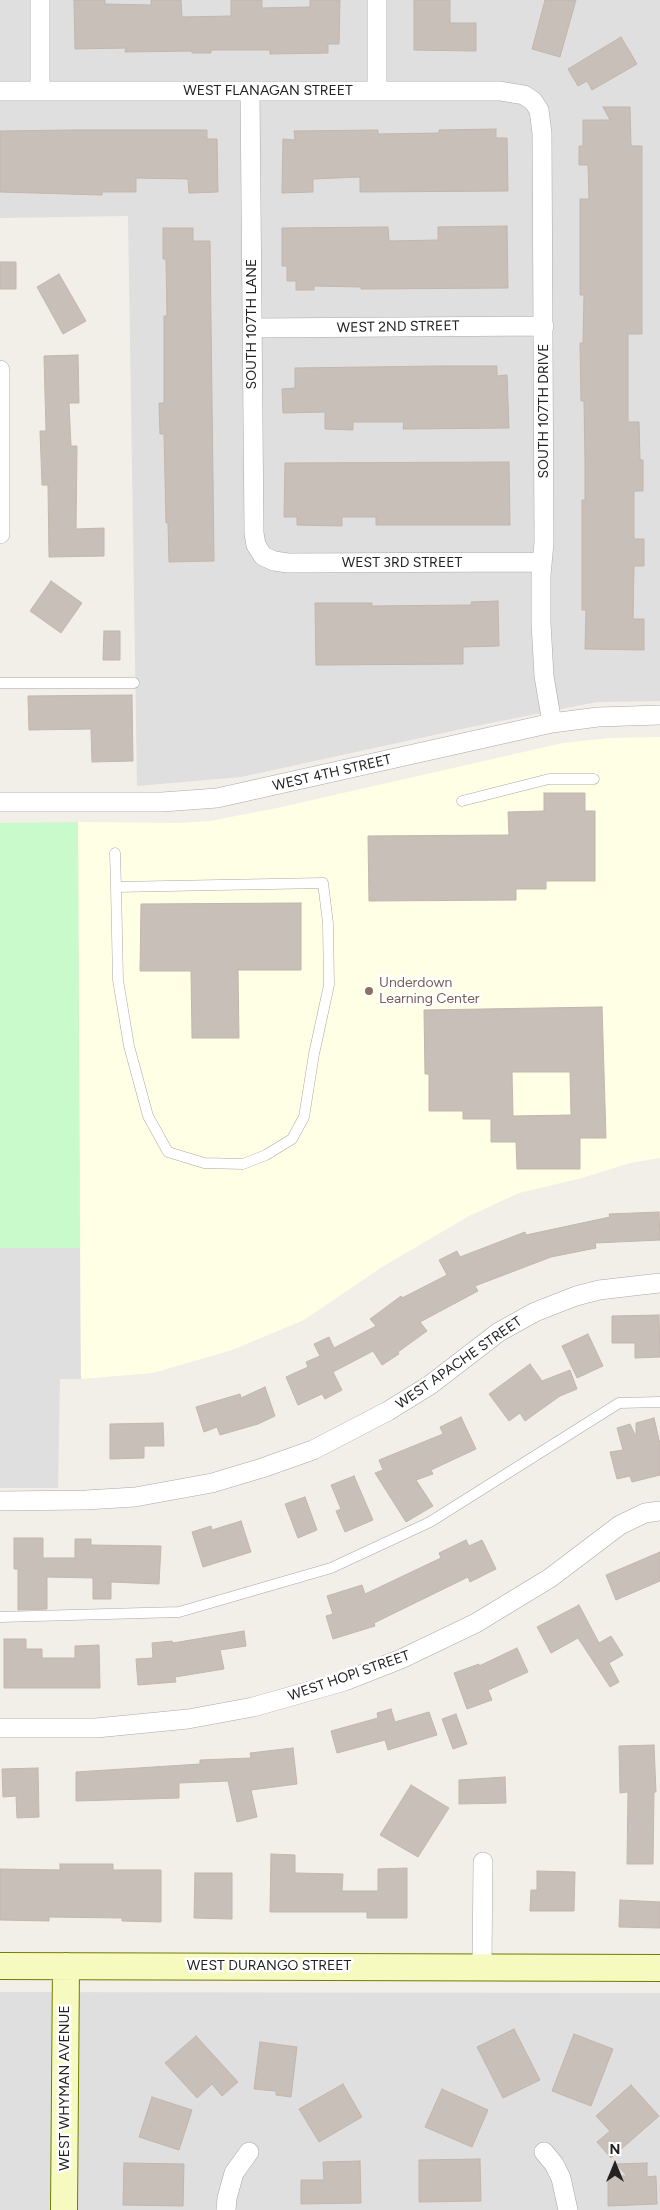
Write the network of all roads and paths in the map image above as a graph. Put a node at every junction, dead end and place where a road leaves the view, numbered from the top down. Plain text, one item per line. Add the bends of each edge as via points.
1 (40, 0) edge
2 (377, 0) edge
3 (0, 91) edge
4 (40, 91) junction
5 (250, 91) junction
6 (376, 91) junction
7 (533, 101) joint
8 (544, 326) junction
9 (253, 328) junction
10 (0, 370) edge
11 (0, 453) edge
12 (0, 534) edge
13 (263, 556) joint
14 (542, 562) junction
15 (0, 683) edge
16 (134, 683) dead end
17 (660, 715) edge
18 (552, 723) junction
19 (594, 779) dead end
20 (462, 801) dead end
21 (0, 802) edge
22 (115, 853) dead end
23 (116, 887) junction
24 (660, 1283) edge
25 (660, 1402) edge
26 (0, 1501) edge
27 (660, 1511) edge
28 (0, 1617) edge
29 (0, 1728) edge
30 (483, 1862) dead end
31 (0, 1966) edge
32 (66, 1966) junction
33 (482, 1966) junction
34 (660, 1968) edge
35 (249, 2152) dead end
36 (544, 2152) dead end
37 (64, 2210) edge
38 (226, 2210) edge
39 (568, 2210) edge

1 - 4 street
2 - 6 street
3 - 4 street, WEST FLANAGAN STREET
4 - 5 street, WEST FLANAGAN STREET
5 - 6 street, WEST FLANAGAN STREET
5 - 9 street, SOUTH 107TH LANE
6 - 7 street, WEST FLANAGAN STREET via 506,91 524,95
7 - 8 street, SOUTH 107TH DRIVE via 539,110 542,133
8 - 9 street, WEST 2ND STREET
8 - 14 street, SOUTH 107TH DRIVE
9 - 13 street, SOUTH 107TH LANE via 254,533 256,545
10 - 11 street
11 - 12 street
13 - 14 street, WEST 3RD STREET via 274,562 288,563
14 - 18 street, SOUTH 107TH DRIVE via 542,649
15 - 16 lane
17 - 18 street, WEST 4TH STREET via 598,717
18 - 21 street, WEST 4TH STREET via 217,798 162,802
19 - 20 lane via 549,779
22 - 23 lane
23 - 23 lane via 323,884 328,923 329,985 304,1117 292,1139 243,1164 204,1163 168,1152 148,1116 129,1046 118,980
24 - 26 street, WEST APACHE STREET via 599,1290 535,1312 499,1332 430,1385 388,1412 313,1450 262,1468 212,1483 135,1497
25 - 28 lane via 618,1402 430,1522 331,1568 179,1612
27 - 29 street, WEST HOPI STREET via 645,1512 620,1525 550,1578 476,1624 345,1681 253,1707 188,1719 96,1728
30 - 33 street
31 - 32 street, WEST DURANGO STREET
32 - 33 street, WEST DURANGO STREET
32 - 37 street, WEST WHYMAN AVENUE
33 - 34 street, WEST DURANGO STREET
35 - 38 street via 234,2173
36 - 39 street via 561,2178

